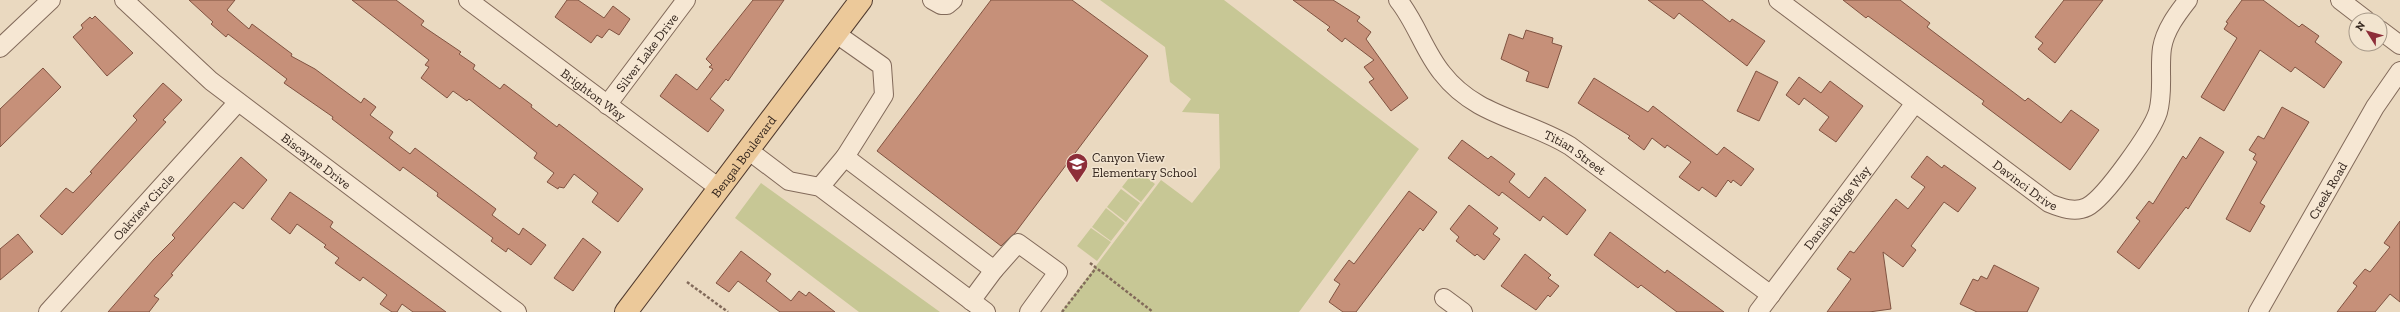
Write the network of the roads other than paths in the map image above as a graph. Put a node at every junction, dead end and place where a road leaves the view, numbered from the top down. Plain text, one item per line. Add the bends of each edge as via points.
1 (51, 0) edge
2 (124, 0) edge
3 (468, 0) edge
4 (686, 0) edge
5 (861, 0) edge
6 (932, 0) edge
7 (953, 0) edge
8 (1398, 0) edge
9 (1778, 0) edge
10 (2188, 0) edge
11 (2340, 0) edge
12 (2356, 12) edge
13 (835, 33) junction
14 (2388, 36) edge
15 (4, 38) edge
16 (2400, 45) edge
17 (2400, 71) edge
18 (238, 102) junction
19 (1915, 103) junction
20 (607, 104) junction
21 (748, 150) junction
22 (845, 157) junction
23 (820, 186) junction
24 (719, 188) junction
25 (994, 270) junction
26 (1770, 295) junction
27 (1444, 298) dead end
28 (971, 301) junction
29 (48, 312) edge
30 (517, 312) edge
31 (626, 312) edge
32 (986, 312) edge
33 (1029, 312) edge
34 (1462, 312) edge
35 (1758, 312) edge
36 (2258, 312) edge

1 - 15 street
2 - 18 street, Biscayne Drive via 182,56
3 - 20 street, Brighton Way
4 - 20 street, Silver Lake Drive
5 - 13 main road, Bengal Boulevard
6 - 7 street via 947,5
8 - 26 street, Titian Street via 1442,74 1461,92 1484,109 1555,136
9 - 19 street, Davinci Drive
10 - 19 street, Davinci Drive via 2169,28 2162,48 2162,91 2151,129 2099,198 2087,207 2074,210 2049,203
11 - 12 street
13 - 21 main road, Bengal Boulevard
13 - 22 street via 882,66 884,95
14 - 16 street
17 - 36 street, Creek Road via 2375,107
18 - 29 street, Oakview Circle
18 - 30 street, Biscayne Drive
19 - 26 street, Danish Ridge Way
20 - 24 street, Brighton Way
21 - 23 street via 789,181
21 - 24 main road, Bengal Boulevard
22 - 23 street
22 - 25 street
23 - 28 street
24 - 31 main road, Bengal Boulevard
25 - 28 street
25 - 33 street via 1018,243 1058,272
26 - 35 street, Danish Ridge Way
27 - 34 street
28 - 32 street

